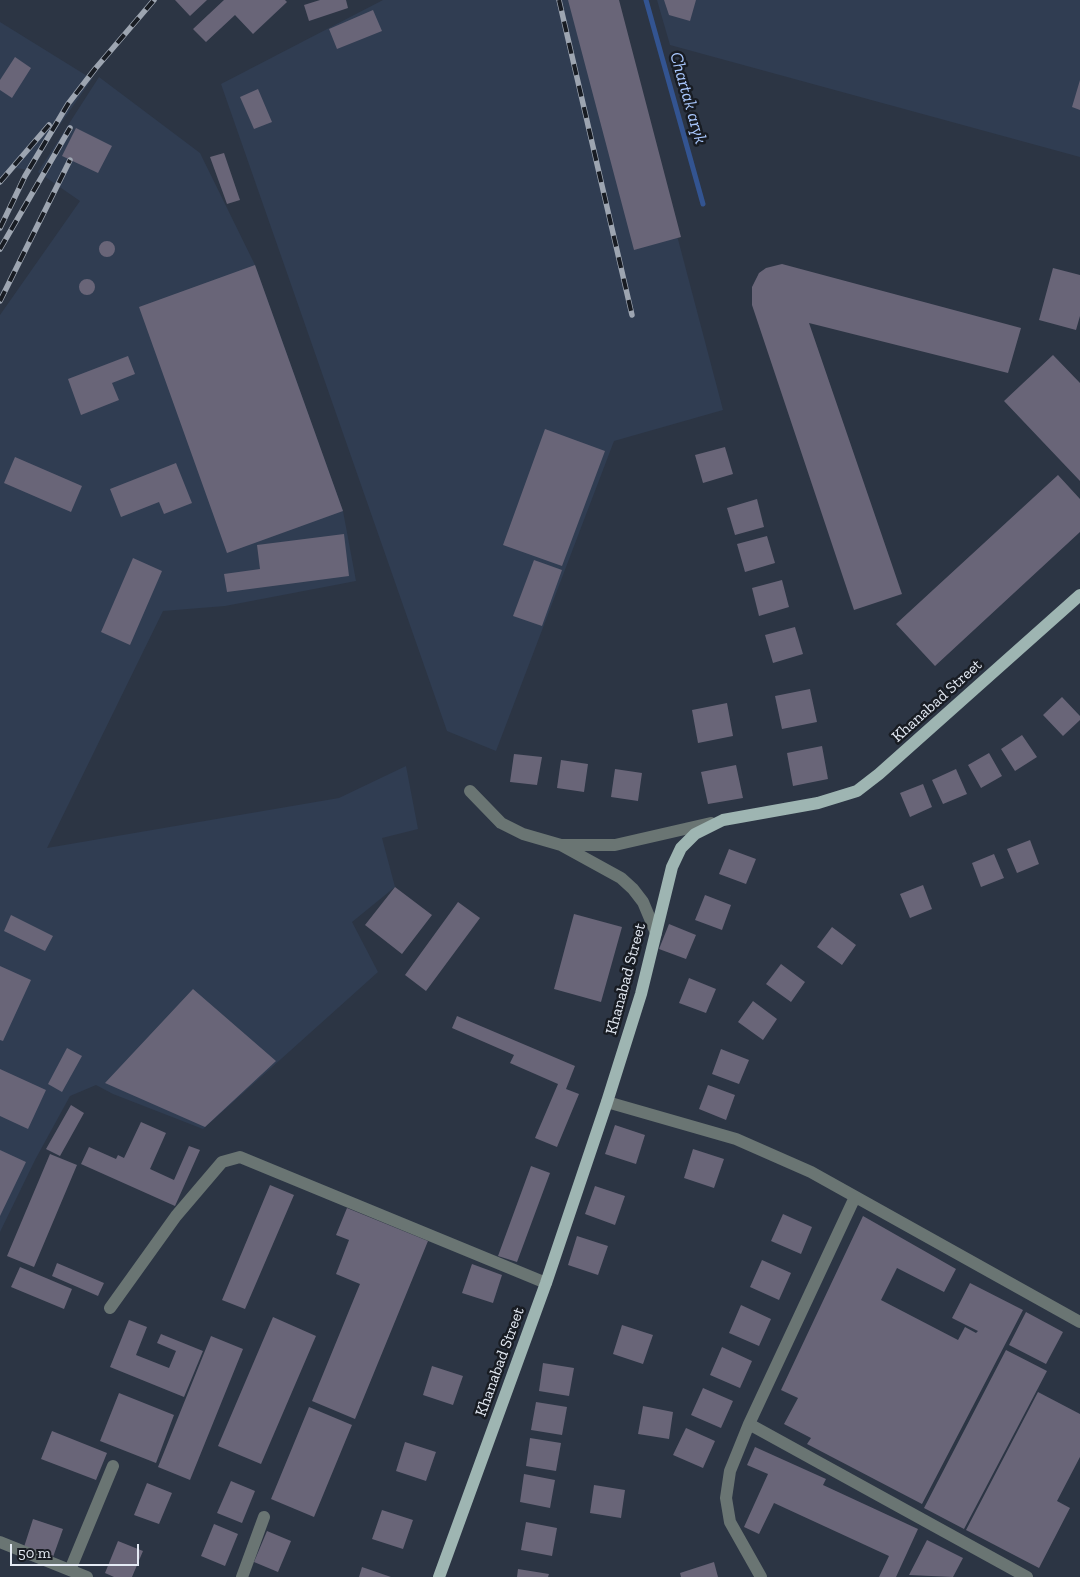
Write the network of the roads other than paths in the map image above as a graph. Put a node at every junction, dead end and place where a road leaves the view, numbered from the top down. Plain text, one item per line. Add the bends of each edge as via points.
1 (1080, 594) edge
2 (470, 791) dead end
3 (723, 820) junction
4 (561, 845) junction
5 (656, 933) junction
6 (607, 1102) junction
7 (855, 1197) junction
8 (546, 1283) junction
9 (110, 1308) dead end
10 (1080, 1322) edge
11 (749, 1424) junction
12 (114, 1466) dead end
13 (264, 1517) dead end
14 (0, 1542) edge
15 (70, 1570) junction
16 (87, 1577) edge
17 (242, 1577) edge
18 (439, 1577) edge
19 (761, 1577) edge
20 (1027, 1577) edge

1 - 3 main road, Khanabad Street via 857,791 818,803
2 - 4 street via 501,823 523,834
3 - 4 street via 623,843
3 - 5 main road, Khanabad Street via 695,834 680,848 672,867
4 - 5 street via 621,878 633,889 644,902
5 - 6 main road, Khanabad Street via 641,994
6 - 7 street via 736,1139 811,1172
6 - 8 main road, Khanabad Street
7 - 10 street
7 - 11 street
8 - 9 street via 240,1157 222,1162 176,1216
8 - 18 main road, Khanabad Street
11 - 19 street via 730,1471 726,1498 730,1522
11 - 20 street
12 - 15 street
13 - 17 street
14 - 15 street
15 - 16 street

